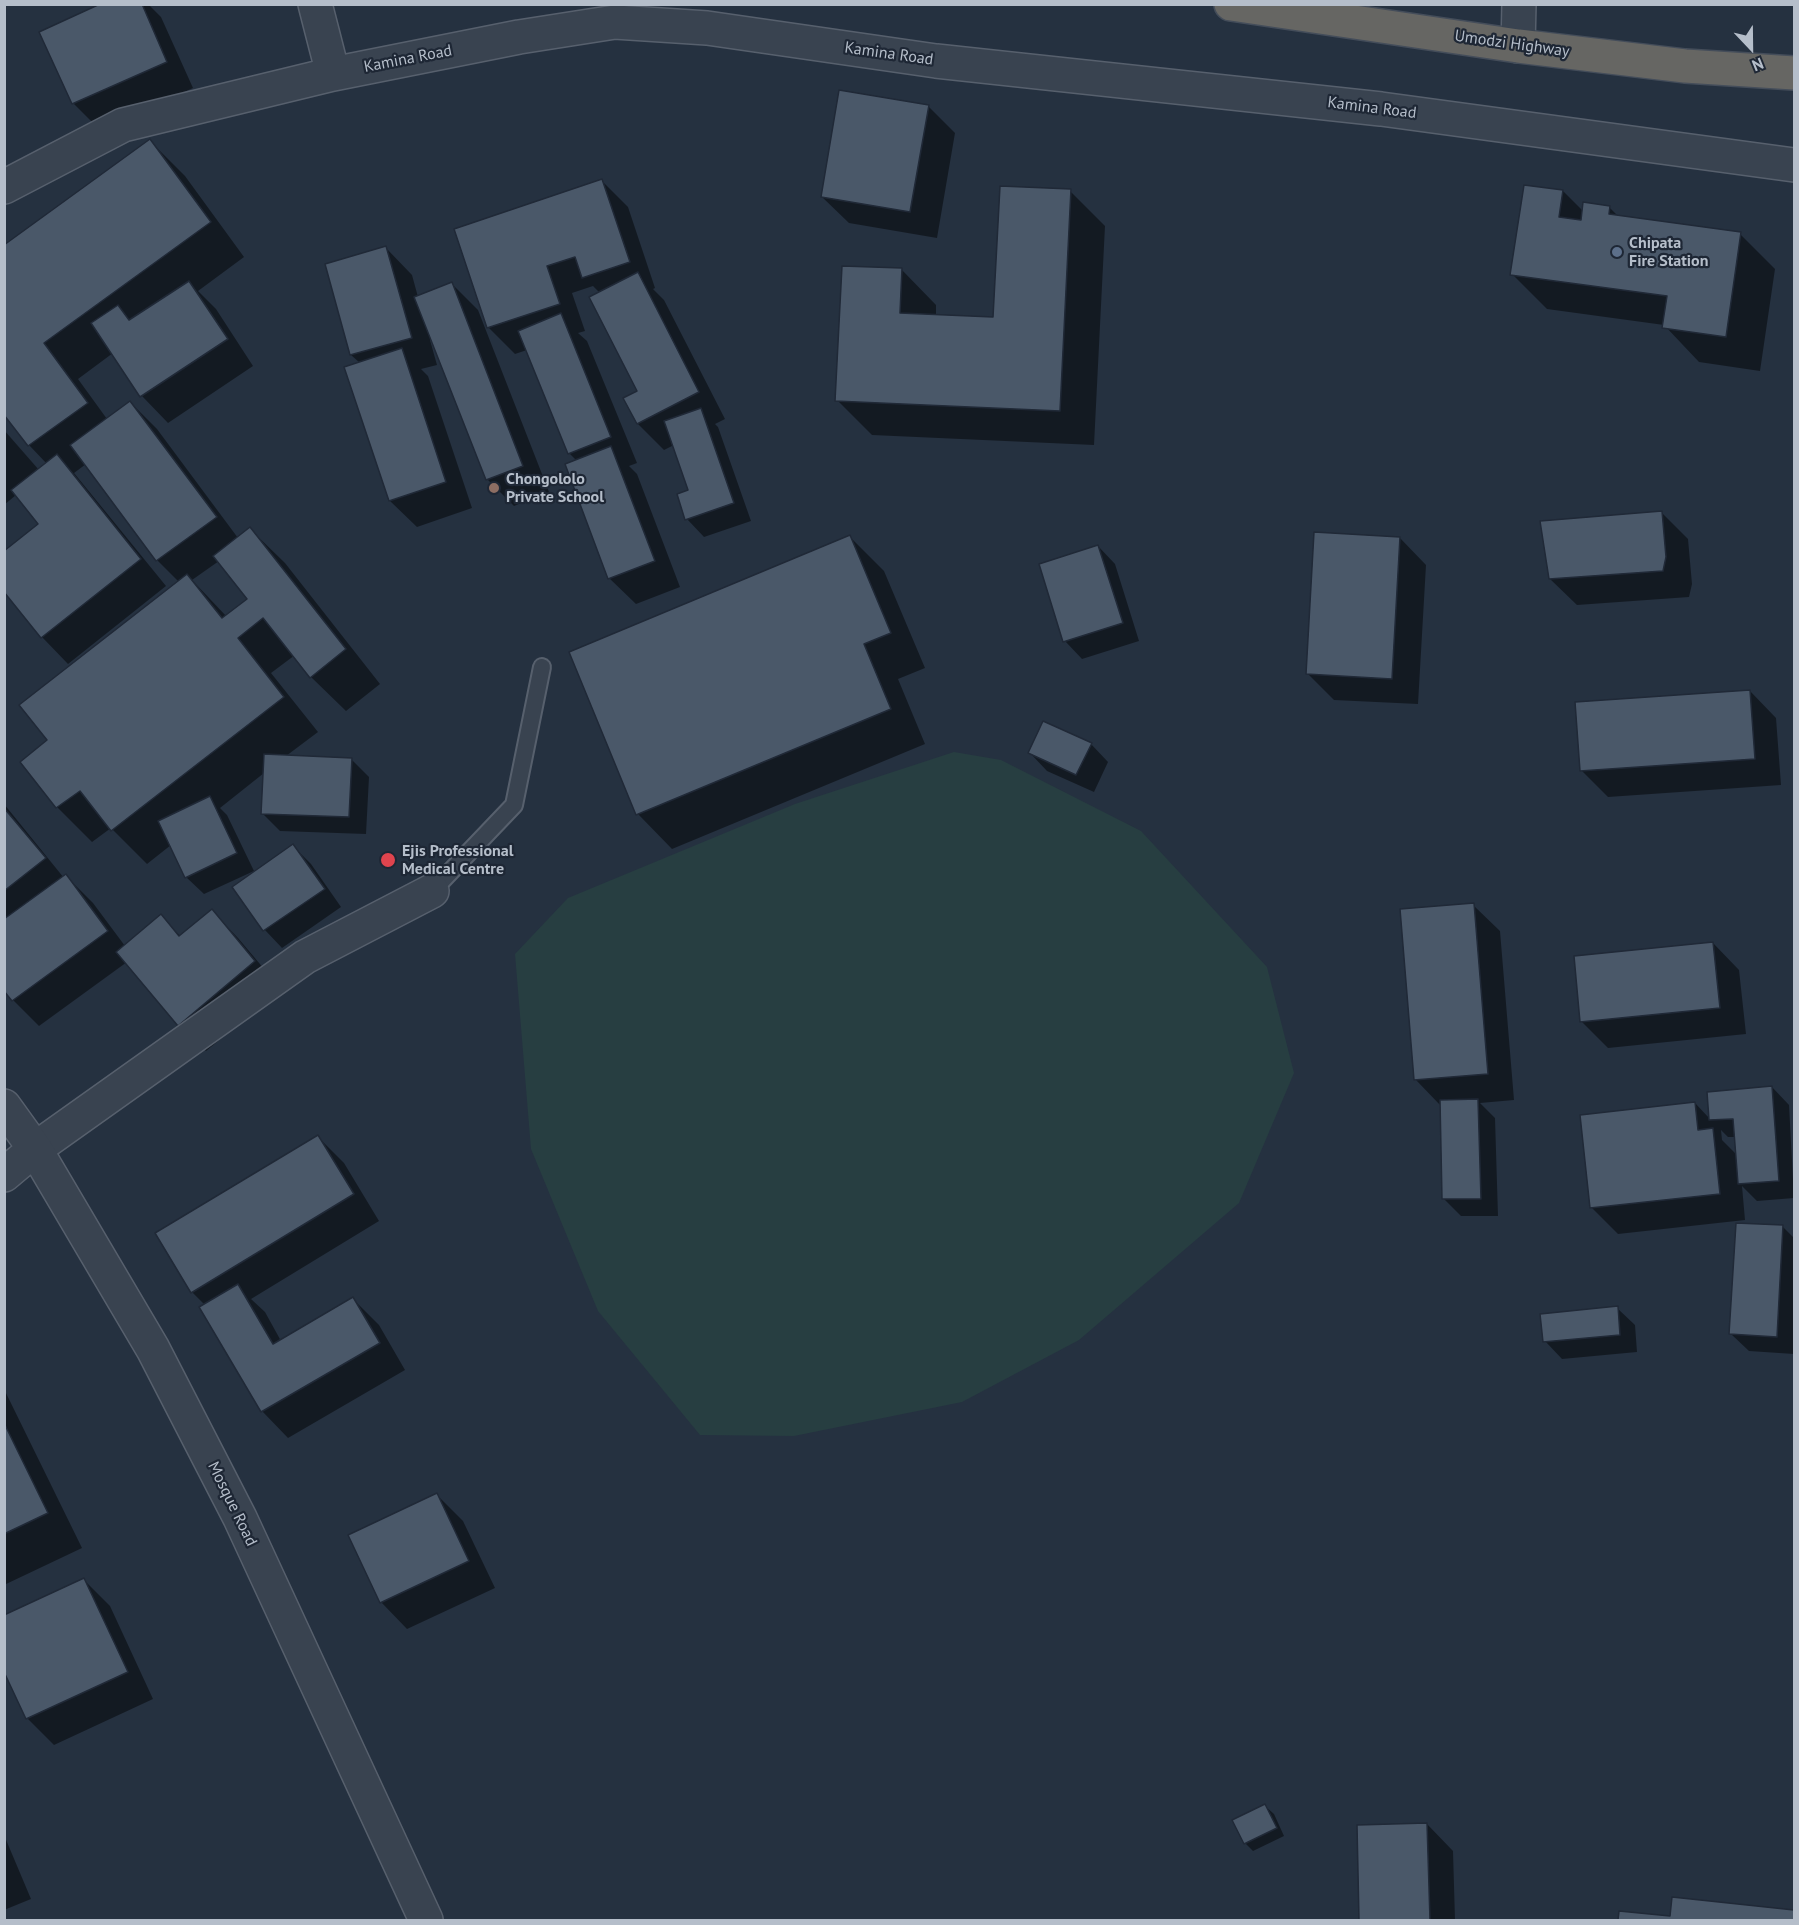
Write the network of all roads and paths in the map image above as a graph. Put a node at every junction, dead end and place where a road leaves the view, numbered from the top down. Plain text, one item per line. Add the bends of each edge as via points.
1 (315, 4) edge
2 (1231, 4) edge
3 (1520, 4) edge
4 (1518, 46) junction
5 (1794, 73) edge
6 (333, 74) junction
7 (1794, 165) edge
8 (4, 187) edge
9 (542, 667) dead end
10 (432, 891) joint
11 (4, 1106) edge
12 (35, 1149) junction
13 (4, 1175) edge
14 (426, 1920) edge

1 - 6 street
2 - 4 highway, Umodzi Highway
3 - 4 street
4 - 5 highway, Umodzi Highway via 1685,66
6 - 7 street, Kamina Road via 615,22 706,28 936,61 1381,109
6 - 8 street, Kamina Road via 123,125
9 - 10 lane via 514,805
10 - 12 street via 304,957
11 - 12 street, Mosque Road
12 - 13 street
12 - 14 street, Mosque Road via 153,1349 234,1507

